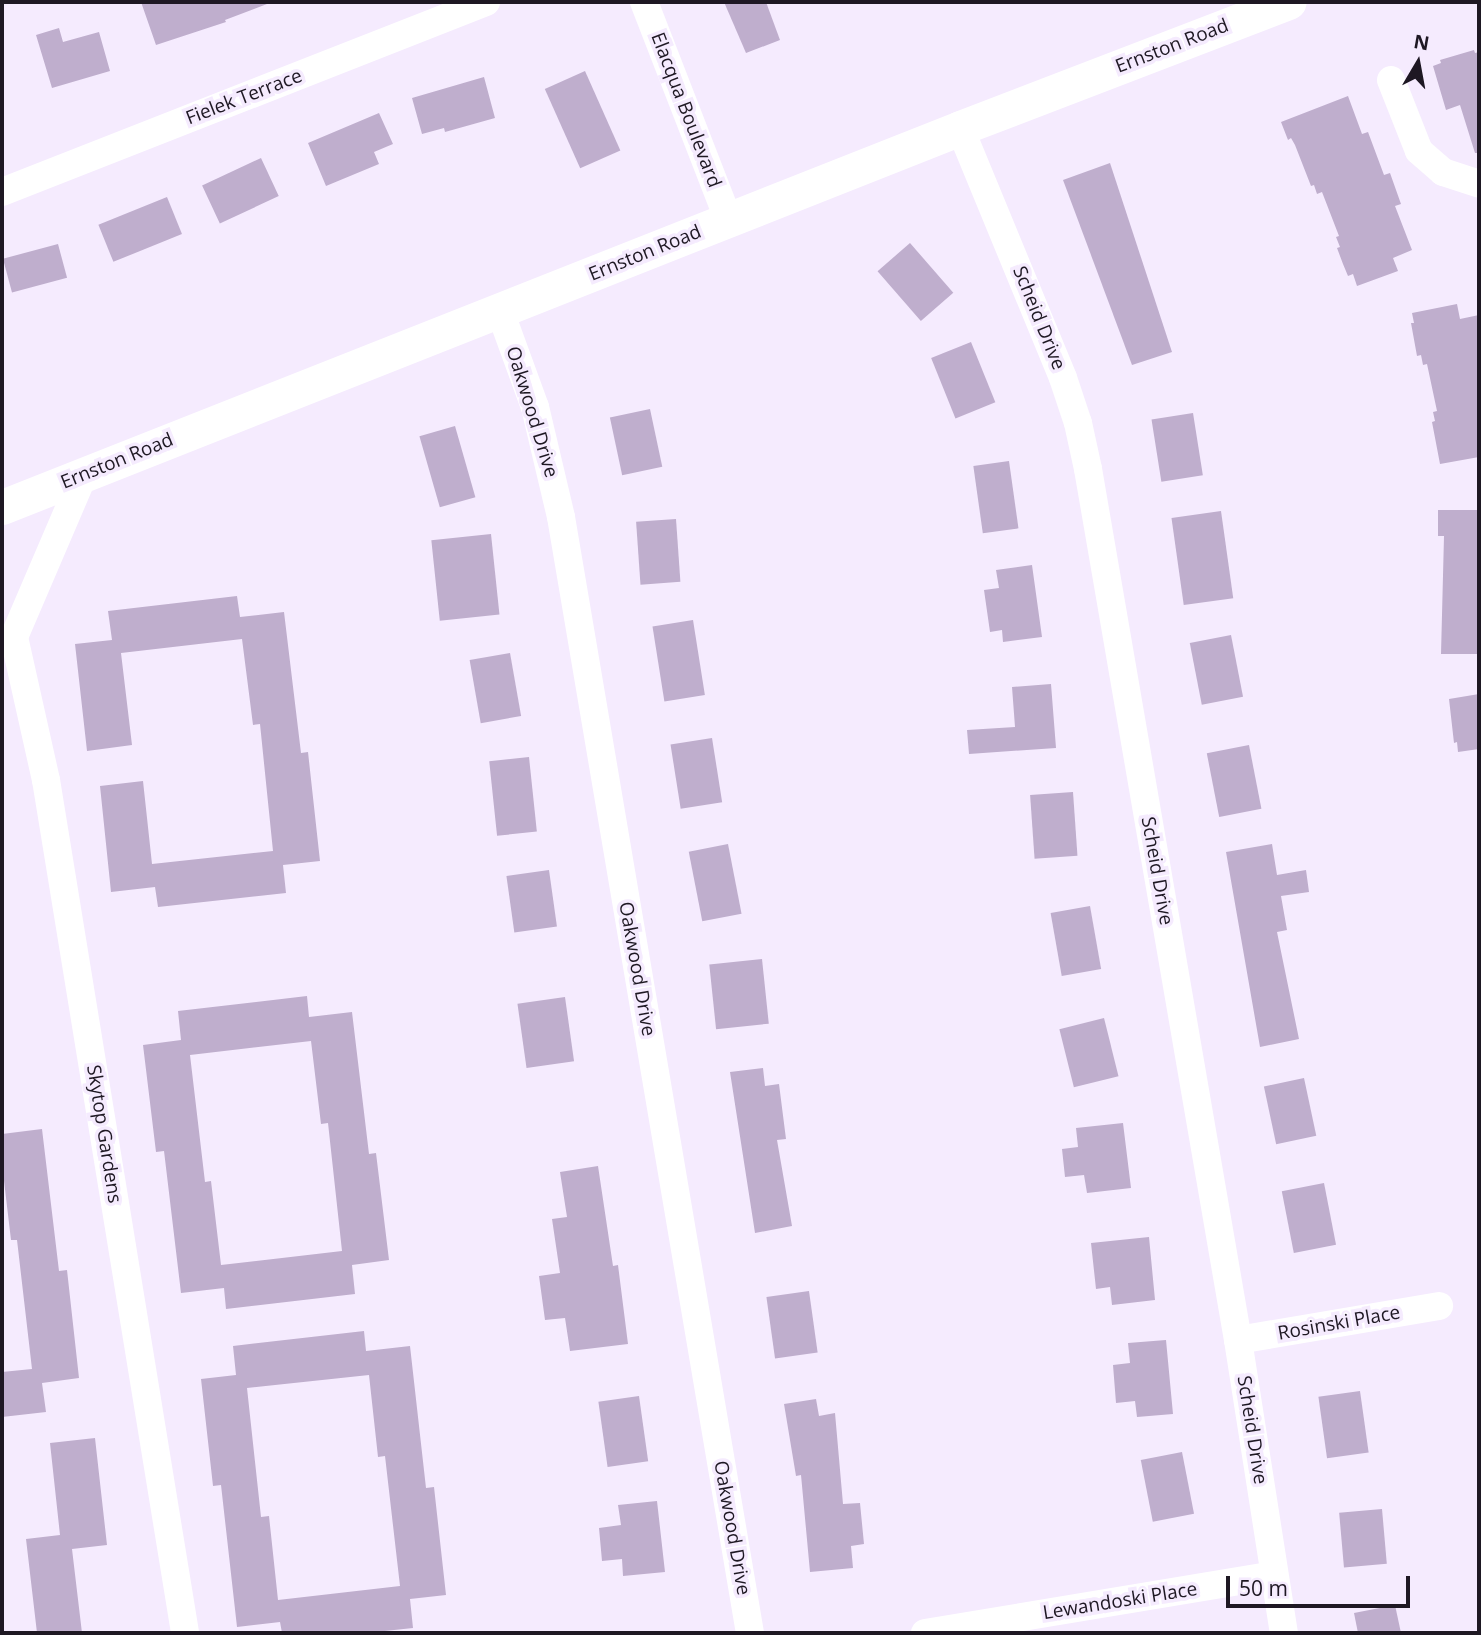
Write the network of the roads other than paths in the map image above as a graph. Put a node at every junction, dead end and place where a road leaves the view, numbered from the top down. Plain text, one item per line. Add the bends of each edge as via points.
1 (486, 2) edge
2 (645, 2) edge
3 (1289, 2) edge
4 (1391, 80) dead end
5 (960, 128) junction
6 (1479, 184) edge
7 (2, 192) edge
8 (728, 219) junction
9 (500, 311) junction
10 (84, 474) junction
11 (2, 506) edge
12 (8, 631) edge
13 (1440, 1306) dead end
14 (1238, 1340) junction
15 (1274, 1575) junction
16 (185, 1633) edge
17 (750, 1633) edge
18 (925, 1633) edge
19 (1284, 1633) edge

1 - 7 street, Fielek Terrace
2 - 8 street, Elacqua Boulevard
3 - 5 street, Ernston Road
4 - 6 street via 1419,150 1443,172
5 - 8 street, Ernston Road
5 - 14 street, Scheid Drive via 1078,423
8 - 9 street, Ernston Road
9 - 10 street, Ernston Road
9 - 17 street, Oakwood Drive via 534,407 561,517
10 - 11 street, Ernston Road
10 - 12 street
12 - 16 street, Skytop Gardens via 46,780
13 - 14 street, Rosinski Place
14 - 15 street, Scheid Drive
15 - 18 street, Lewandoski Place
15 - 19 street, Scheid Drive

